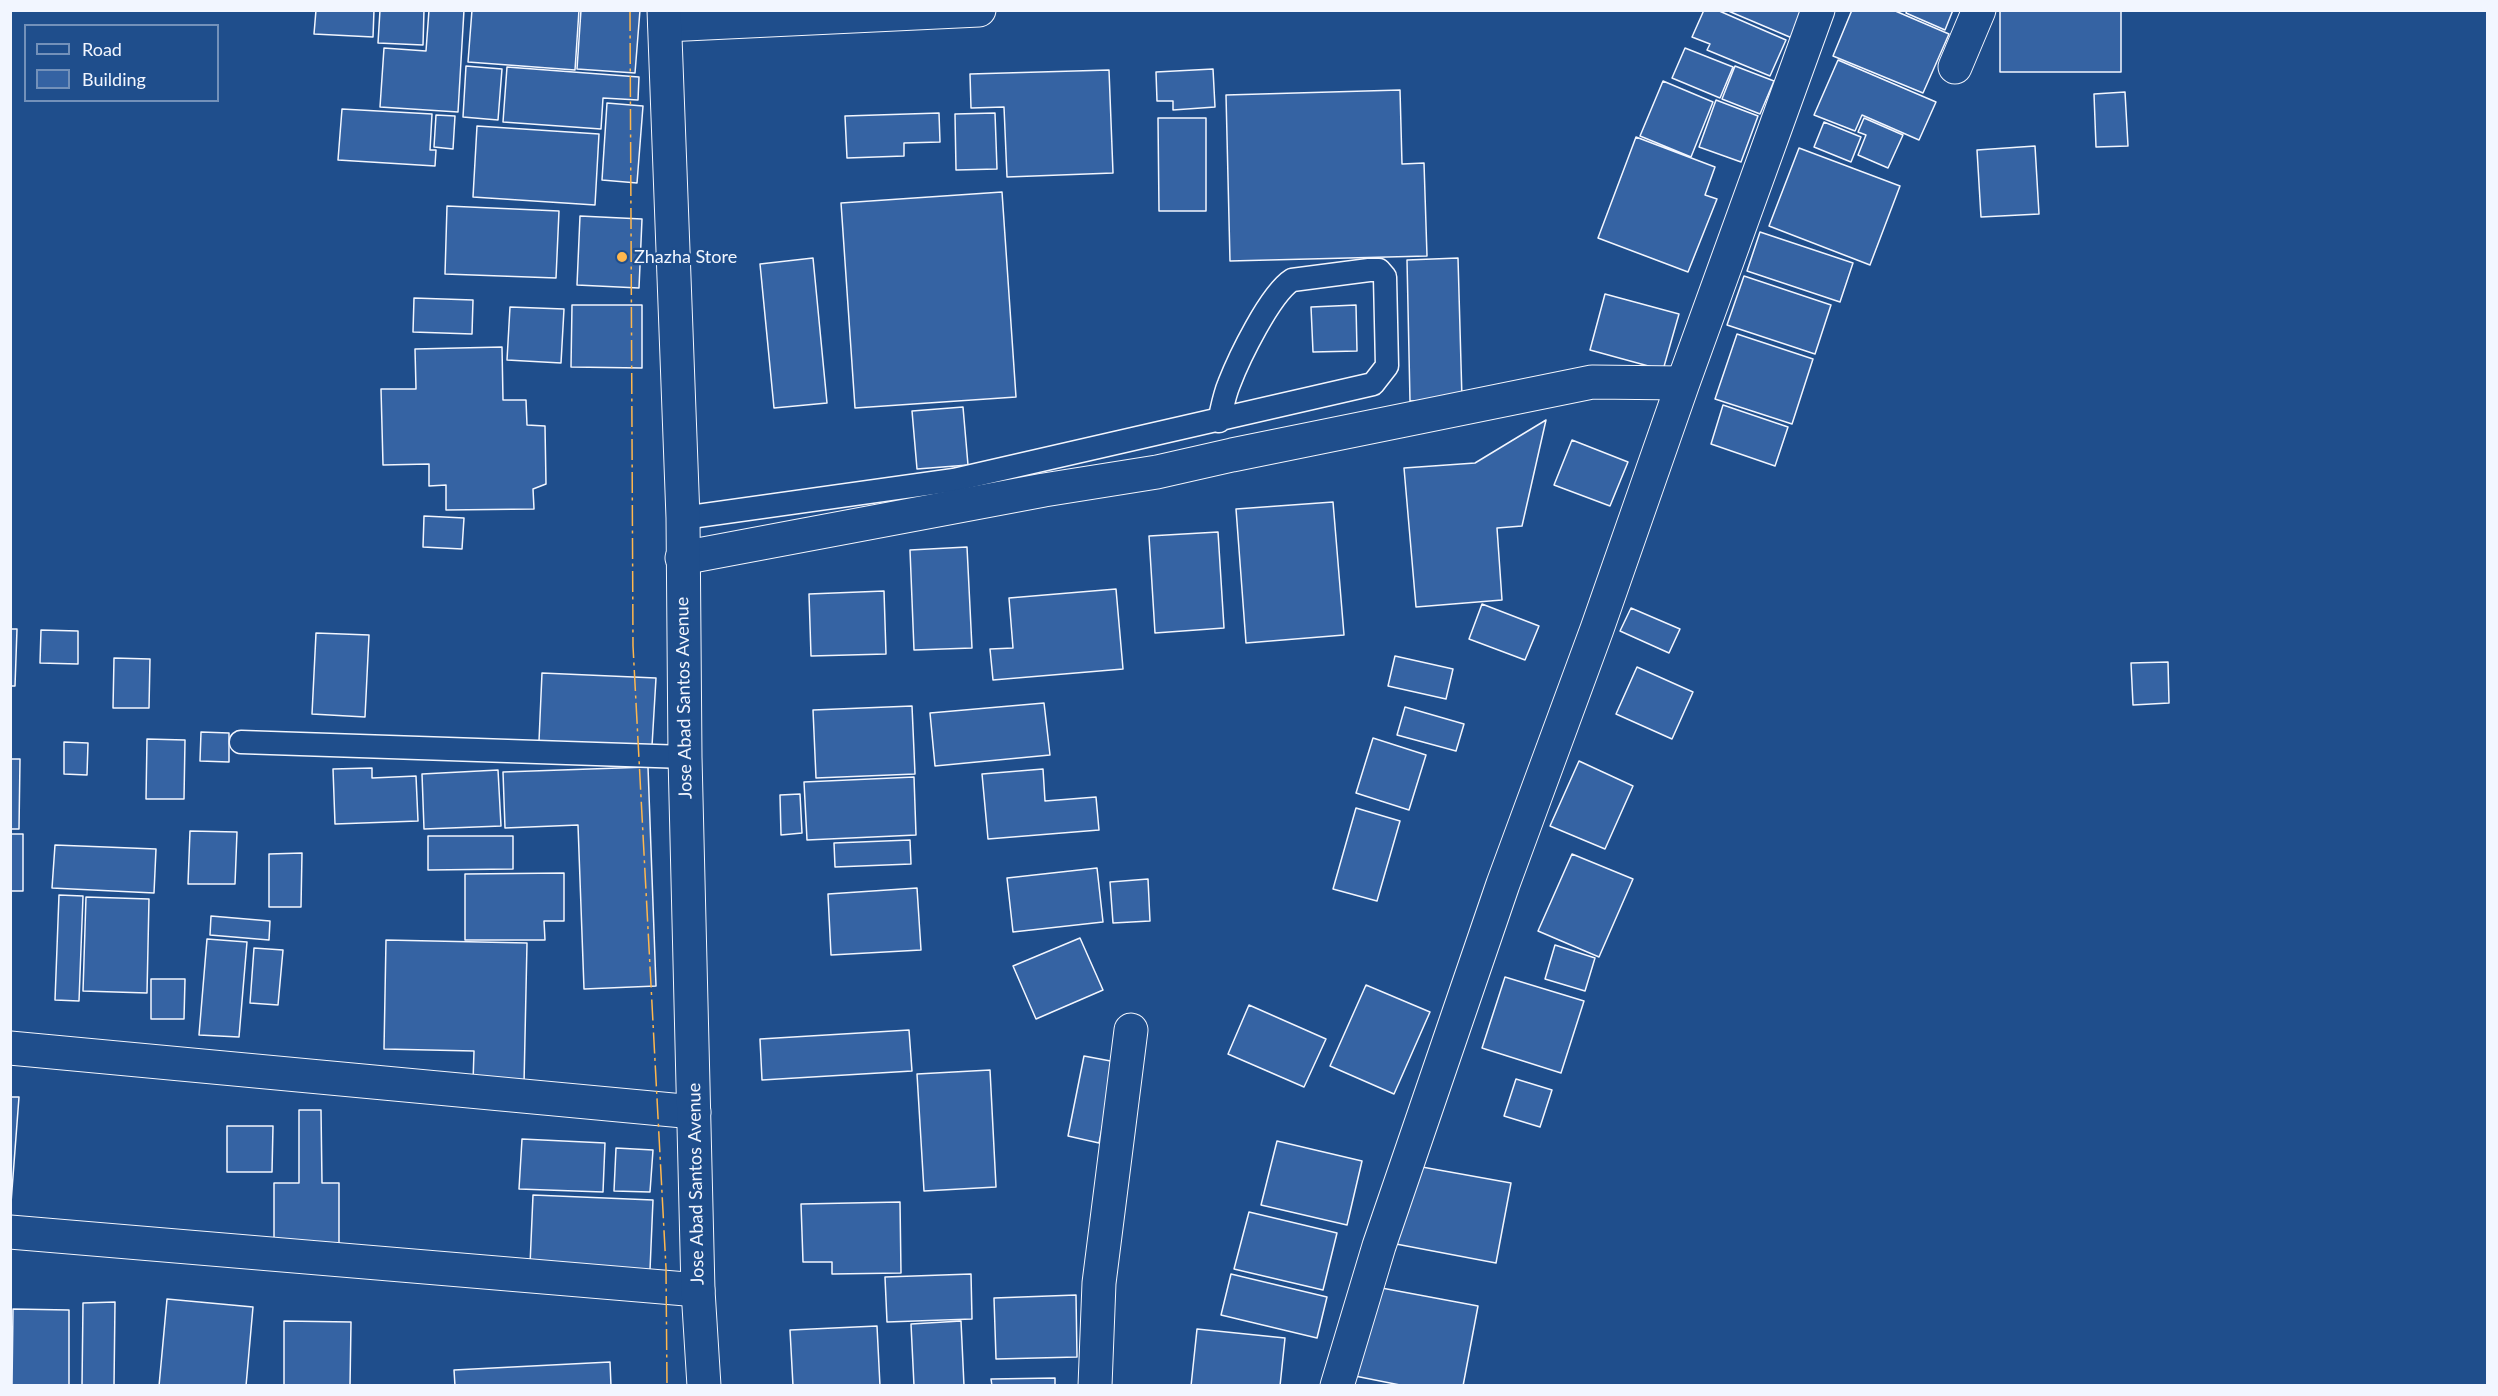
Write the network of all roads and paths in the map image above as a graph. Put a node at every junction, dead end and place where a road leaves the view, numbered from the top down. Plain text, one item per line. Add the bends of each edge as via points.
1 (979, 10) edge
2 (1818, 10) edge
3 (1979, 10) edge
4 (665, 18) edge
5 (1955, 67) dead end
6 (1683, 383) junction
7 (1219, 421) junction
8 (683, 518) junction
9 (682, 558) junction
10 (241, 742) dead end
11 (685, 757) junction
12 (1131, 1029) dead end
13 (10, 1048) edge
14 (694, 1112) junction
15 (10, 1232) edge
16 (698, 1290) junction
17 (704, 1386) edge
18 (1095, 1386) edge
19 (1337, 1386) edge

1 - 4 main road
2 - 6 main road
3 - 5 main road
4 - 8 main road, Jose Abad Santos Avenue
6 - 9 main road via 1592,382 1157,472
6 - 19 main road via 1491,918 1379,1246
7 - 7 lane via 1373,384 1387,366 1385,277 1379,270 1292,280 1282,286 1228,386
7 - 8 lane via 954,480
8 - 9 main road, Jose Abad Santos Avenue
9 - 11 main road, Jose Abad Santos Avenue
10 - 11 lane
11 - 14 main road, Jose Abad Santos Avenue
12 - 18 main road via 1099,1283
13 - 14 main road
14 - 16 main road, Jose Abad Santos Avenue
15 - 16 main road
16 - 17 main road, Jose Abad Santos Avenue

